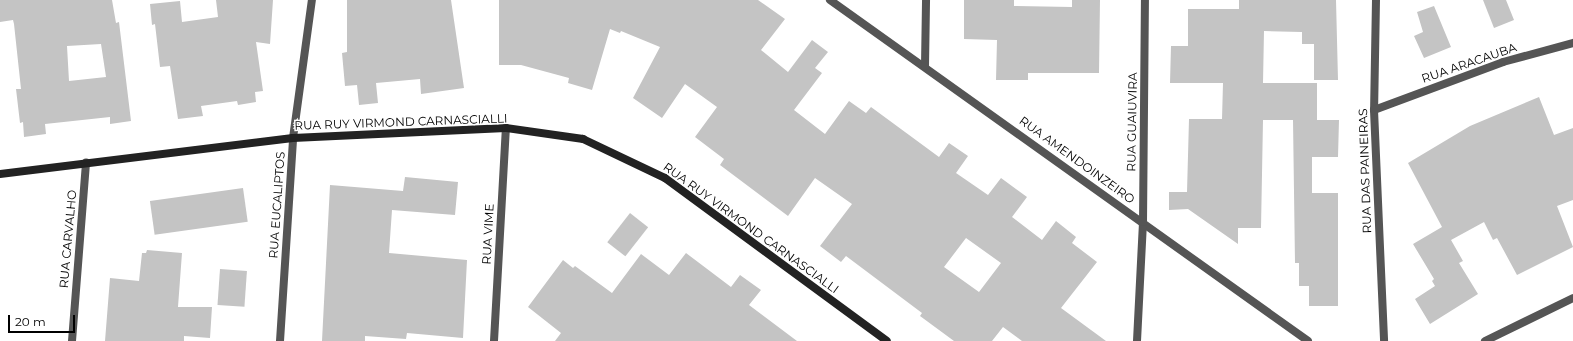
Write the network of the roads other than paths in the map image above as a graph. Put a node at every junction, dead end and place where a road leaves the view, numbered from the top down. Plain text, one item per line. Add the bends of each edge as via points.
1 (312, 0) edge
2 (830, 0) edge
3 (926, 0) edge
4 (1145, 0) edge
5 (1376, 0) edge
6 (1573, 43) edge
7 (925, 66) junction
8 (1374, 110) junction
9 (506, 128) junction
10 (293, 138) junction
11 (86, 163) junction
12 (0, 174) edge
13 (1143, 222) junction
14 (1573, 298) edge
15 (72, 341) edge
16 (280, 341) edge
17 (494, 341) edge
18 (887, 341) edge
19 (1137, 341) edge
20 (1308, 341) edge
21 (1384, 341) edge
22 (1486, 341) edge

1 - 10 street, RUA EUCALIPTOS
2 - 7 street, RUA AMENDOINZEIRO
3 - 7 street
4 - 13 street, RUA GUAIUVIRA
5 - 8 street, RUA DAS PAINEIRAS
6 - 8 street, RUA ARACAUBA via 1503,62
7 - 13 street, RUA AMENDOINZEIRO
8 - 21 street, RUA DAS PAINEIRAS
9 - 10 street, RUA RUY VIRMOND CARNASCIALLI
9 - 17 street, RUA VIME
9 - 18 street, RUA RUY VIRMOND CARNASCIALLI via 582,139 665,178
10 - 11 street, RUA RUY VIRMOND CARNASCIALLI
10 - 16 street, RUA EUCALIPTOS
11 - 12 street, RUA RUY VIRMOND CARNASCIALLI
11 - 15 street, RUA CARVALHO
13 - 19 street, RUA GUAIUVIRA
13 - 20 street, RUA AMENDOINZEIRO
14 - 22 street

